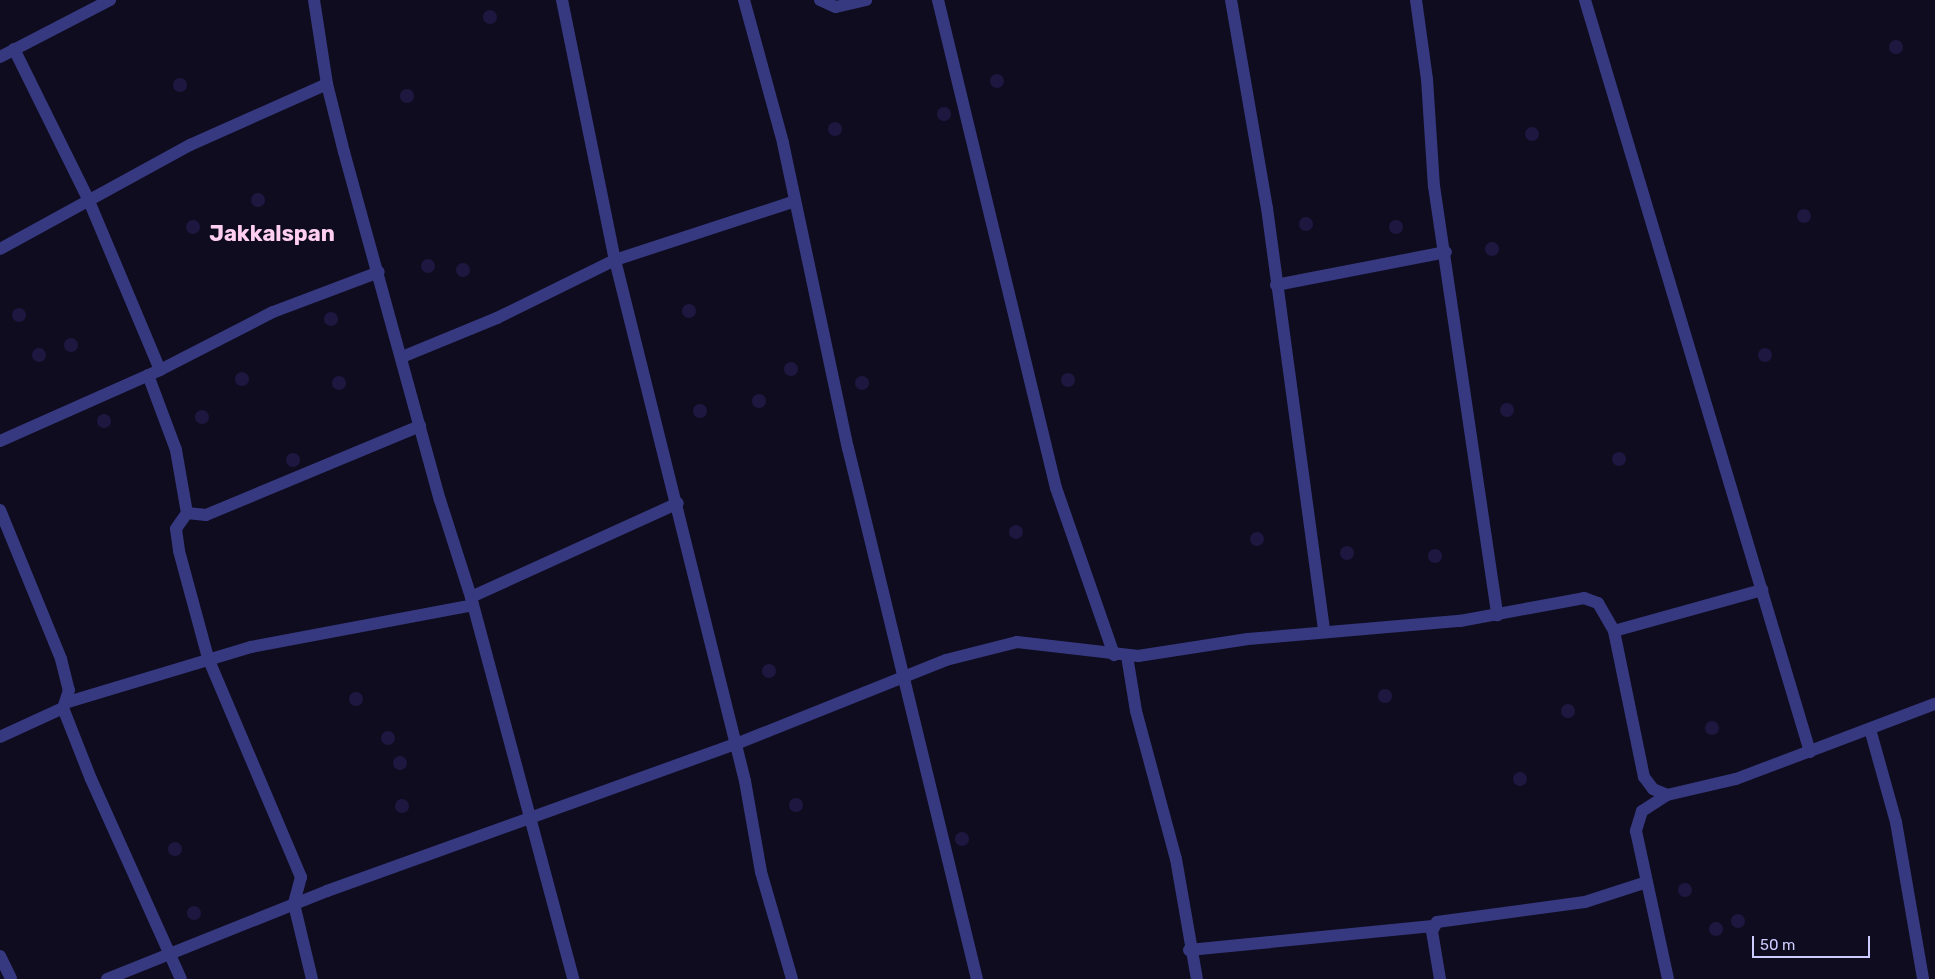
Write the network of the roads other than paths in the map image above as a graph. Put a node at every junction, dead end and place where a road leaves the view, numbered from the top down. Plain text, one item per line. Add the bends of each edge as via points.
1 (110, 0) edge
2 (314, 0) edge
3 (562, 0) edge
4 (744, 0) edge
5 (820, 0) edge
6 (866, 0) edge
7 (938, 0) edge
8 (1231, 0) edge
9 (1416, 0) edge
10 (1584, 0) edge
11 (14, 49) junction
12 (0, 56) edge
13 (328, 84) junction
14 (89, 201) junction
15 (795, 201) junction
16 (0, 248) edge
17 (1446, 252) junction
18 (615, 260) junction
19 (379, 272) junction
20 (1276, 285) junction
21 (402, 357) junction
22 (154, 373) junction
23 (420, 426) junction
24 (0, 441) edge
25 (678, 502) junction
26 (0, 510) edge
27 (187, 513) junction
28 (1762, 590) junction
29 (472, 601) junction
30 (1497, 615) junction
31 (1614, 631) junction
32 (1324, 632) junction
33 (1114, 655) junction
34 (1127, 656) junction
35 (208, 658) junction
36 (906, 677) junction
37 (1935, 704) edge
38 (66, 705) junction
39 (1870, 729) junction
40 (0, 737) edge
41 (736, 744) junction
42 (1810, 752) junction
43 (1667, 795) junction
44 (532, 818) junction
45 (1647, 882) junction
46 (294, 904) junction
47 (1432, 926) junction
48 (1189, 950) junction
49 (169, 954) junction
50 (0, 956) edge
51 (11, 979) edge
52 (107, 979) edge
53 (180, 979) edge
54 (312, 979) edge
55 (573, 979) edge
56 (792, 979) edge
57 (977, 979) edge
58 (1197, 979) edge
59 (1440, 979) edge
60 (1668, 979) edge
61 (1923, 979) edge

1 - 11 street
2 - 13 street
3 - 18 street
4 - 15 street
5 - 6 street via 836,8
7 - 33 street via 1056,488
8 - 20 street via 1252,103
9 - 17 street via 1427,79 1429,147
10 - 28 street
11 - 12 street
11 - 14 street
13 - 14 street via 190,145
13 - 19 street
14 - 16 street
14 - 22 street
15 - 18 street
15 - 36 street via 848,448
17 - 20 street
17 - 30 street
18 - 21 street via 497,318
18 - 25 street
19 - 21 street
19 - 22 street via 272,312
20 - 32 street
21 - 23 street
22 - 24 street
22 - 27 street via 176,450
23 - 27 street via 206,515
23 - 29 street
25 - 29 street
25 - 41 street
26 - 38 street via 61,659
27 - 35 street via 176,529 179,552
28 - 31 street
28 - 42 street
29 - 35 street
29 - 44 street
30 - 31 street via 1584,598 1598,604
30 - 32 street
31 - 43 street via 1644,777 1653,789
32 - 34 street
33 - 34 street
33 - 36 street via 1017,642 970,652
34 - 48 street via 1136,711 1176,859
35 - 38 street
35 - 46 street via 301,877
36 - 41 street
36 - 57 street
37 - 39 street
38 - 40 street
38 - 49 street via 90,779
39 - 42 street
39 - 61 street via 1896,822
41 - 44 street
41 - 56 street via 749,799 755,847
42 - 43 street via 1736,779
43 - 45 street via 1637,817 1636,832
44 - 46 street
44 - 55 street
45 - 47 street via 1585,902 1441,921
45 - 60 street
46 - 49 street
46 - 54 street
47 - 48 street
47 - 59 street
48 - 58 street
49 - 52 street
49 - 53 street
50 - 51 street

